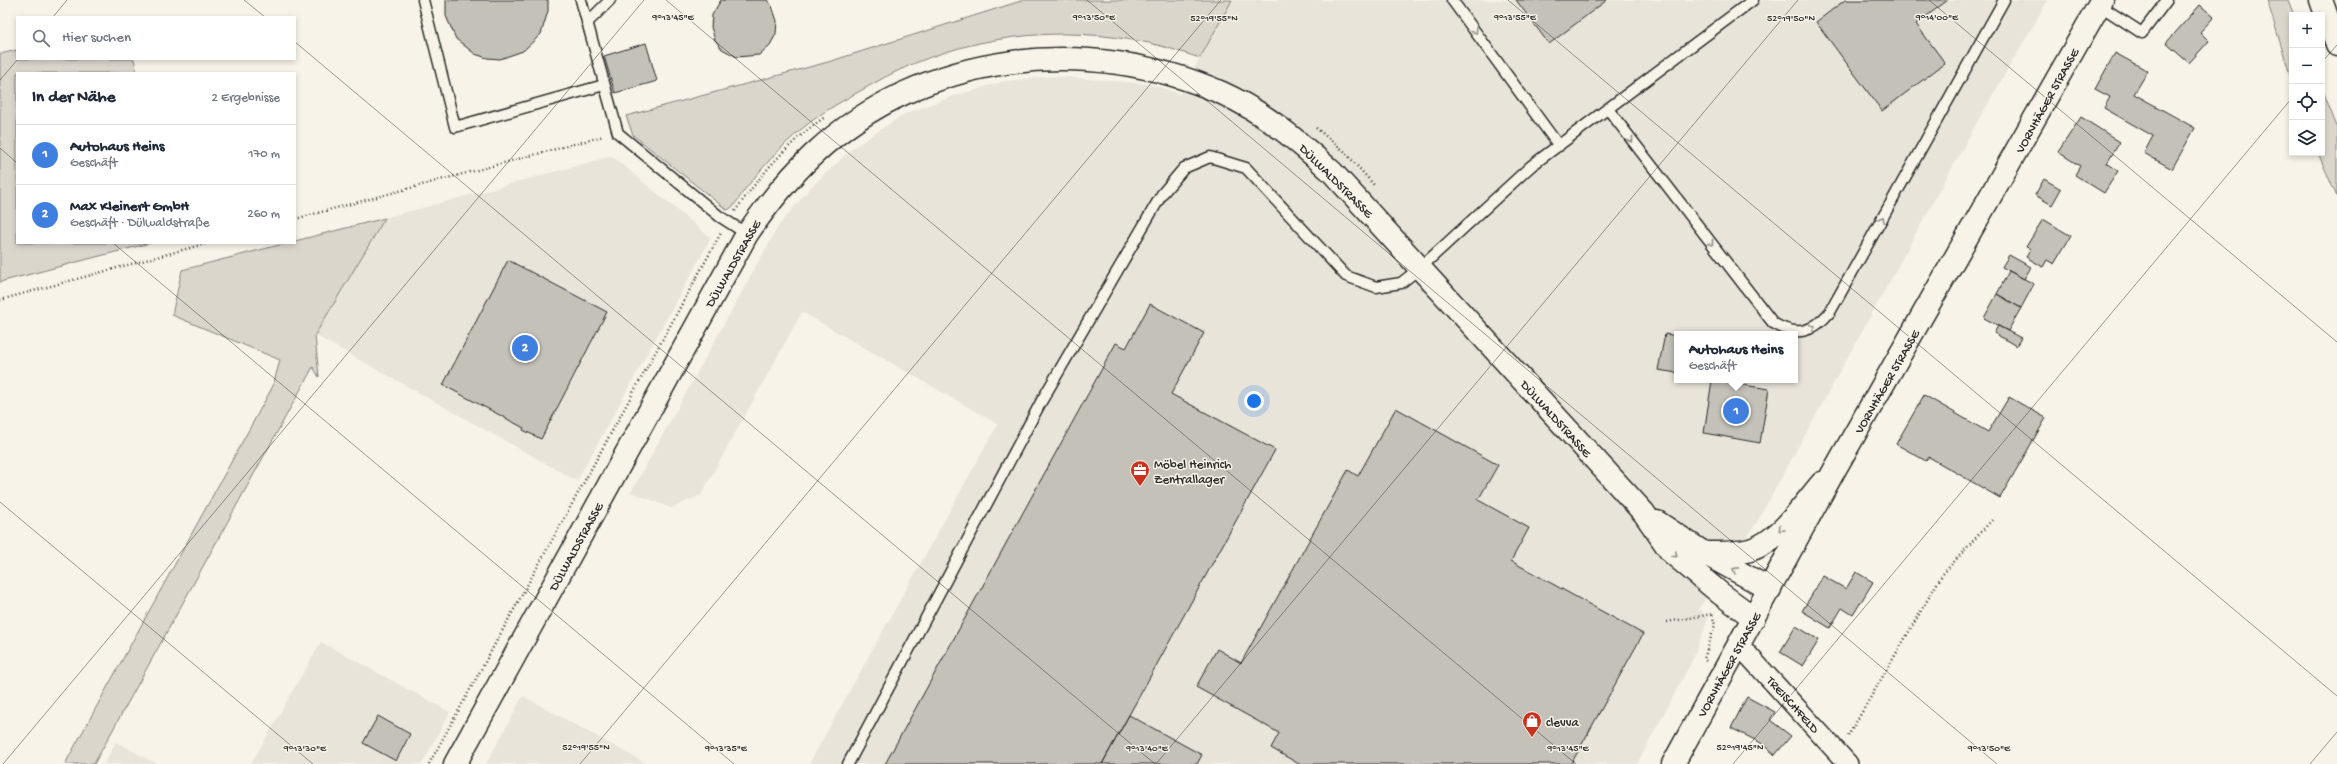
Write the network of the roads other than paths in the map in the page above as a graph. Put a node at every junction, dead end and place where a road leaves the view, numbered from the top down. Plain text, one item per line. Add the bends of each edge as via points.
1 (422, 0) edge
2 (581, 0) edge
3 (610, 0) edge
4 (1452, 0) edge
5 (1753, 0) edge
6 (2004, 0) edge
7 (2167, 0) edge
8 (2321, 0) edge
9 (2101, 3) edge
10 (587, 23) junction
11 (2337, 45) edge
12 (604, 85) junction
13 (1608, 109) junction
14 (1559, 146) junction
15 (746, 234) junction
16 (1420, 268) junction
17 (1835, 469) junction
18 (1644, 513) junction
19 (1704, 553) junction
20 (1770, 588) junction
21 (1754, 618) junction
22 (1739, 645) junction
23 (1843, 759) edge
24 (455, 764) edge
25 (848, 764) edge
26 (1673, 764) edge

1 - 12 lane via 454,127
2 - 10 lane
3 - 10 lane
4 -> 14 lane
5 - 13 lane
13 -> 6 lane via 1773,323 1787,331 1806,331 1819,324 1830,312
7 - 9 lane via 2142,33
8 - 11 main road
9 - 17 main road, VORNHÄGER STRASSE
10 - 12 lane
12 - 15 lane via 618,133
13 - 14 lane
14 - 16 lane via 1531,166
15 - 16 main road, DÜLWALDSTRASSE via 778,191 815,153 858,119 904,93 957,72 1012,60 1073,57 1129,63 1181,76 1223,93 1259,113 1294,137 1332,172
15 - 24 main road, DÜLWALDSTRASSE
16 - 18 main road, DÜLWALDSTRASSE
16 - 25 lane via 1400,283 1376,287 1346,276 1246,168 1210,157 1184,168 1162,194 1041,402
17 -> 19 main road via 1778,533 1762,546 1737,552
17 - 20 main road, VORNHÄGER STRASSE
18 - 19 main road, DÜLWALDSTRASSE
18 -> 21 main road, DÜLWALDSTRASSE via 1671,552
20 -> 19 main road, DÜLWALDSTRASSE
20 - 21 main road, VORNHÄGER STRASSE
21 - 22 main road, VORNHÄGER STRASSE
22 - 23 street, TREISCHFELD
22 - 26 main road, VORNHÄGER STRASSE

